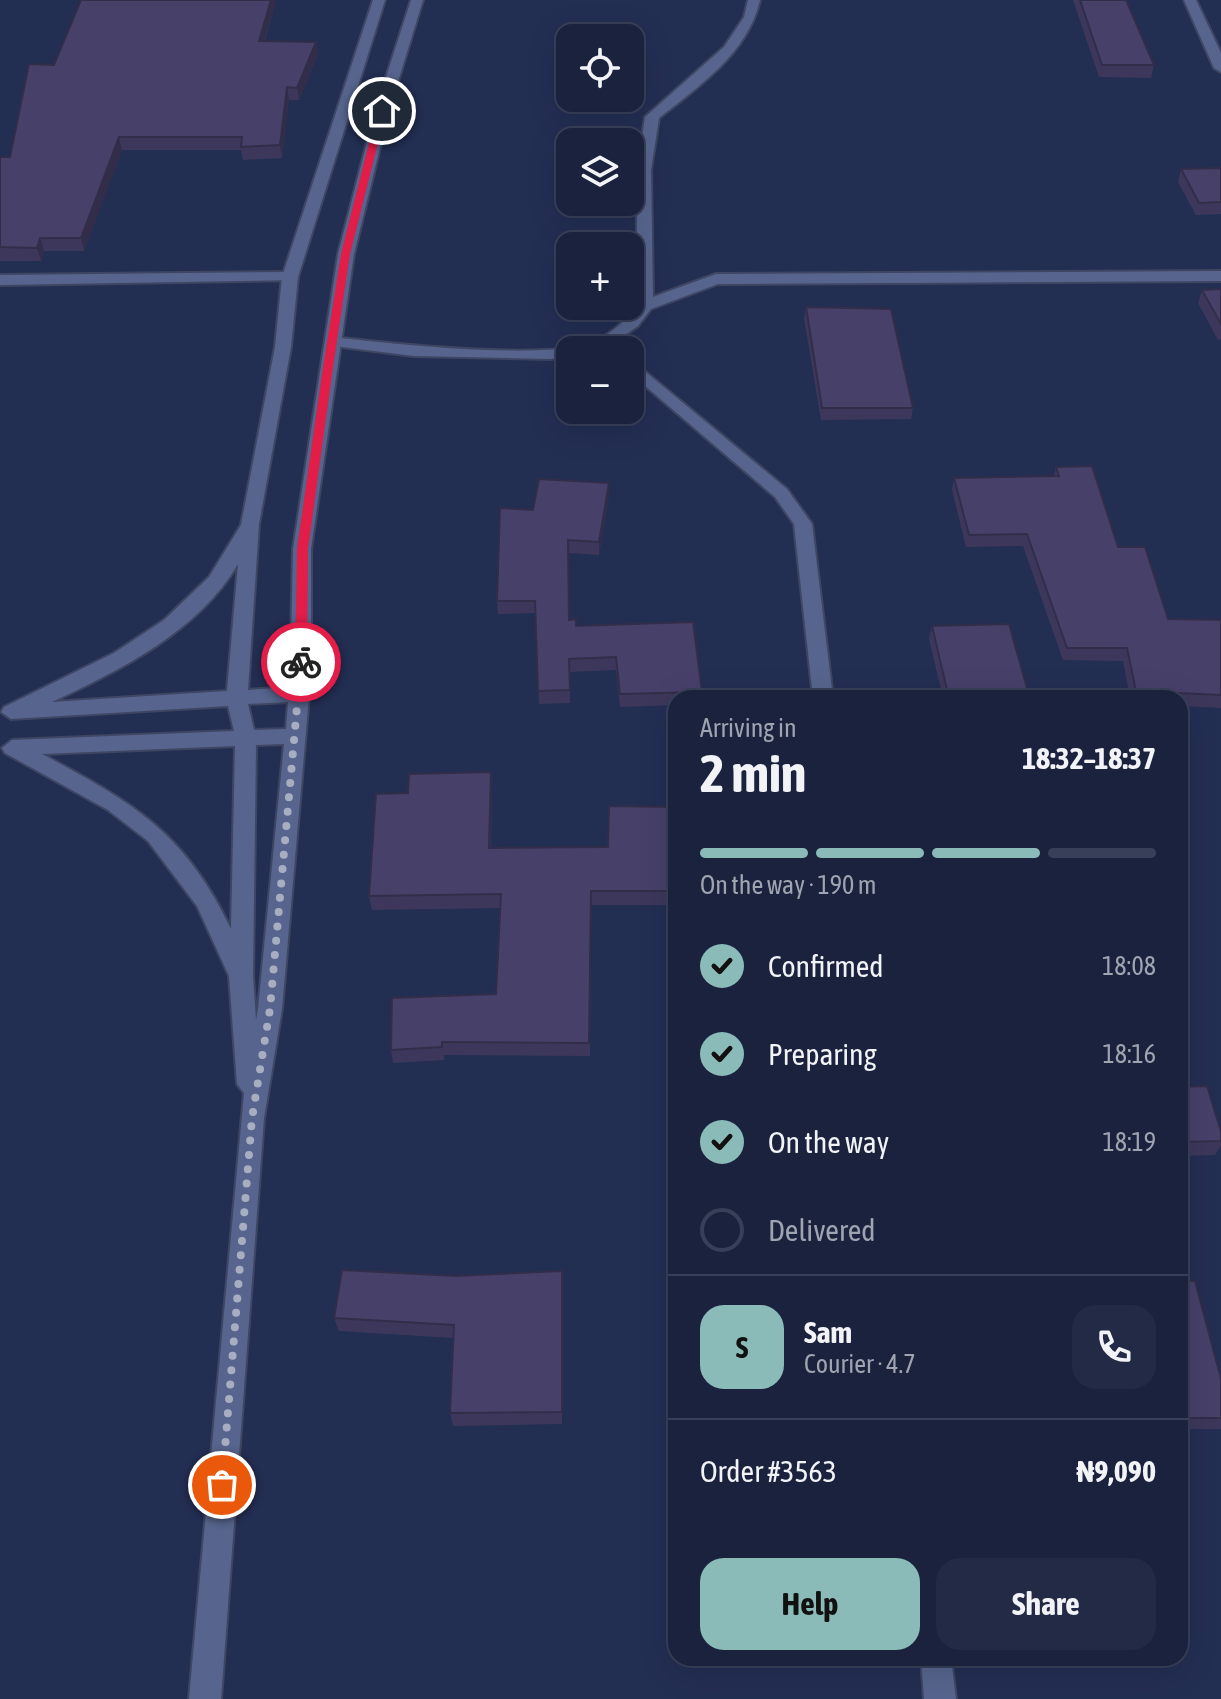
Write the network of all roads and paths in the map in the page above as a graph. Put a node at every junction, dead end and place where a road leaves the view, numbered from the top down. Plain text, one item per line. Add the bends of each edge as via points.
1 (379, 0) edge
2 (417, 0) edge
3 (754, 0) edge
4 (1190, 0) edge
5 (1221, 68) edge
6 (1221, 276) edge
7 (290, 277) junction
8 (0, 280) edge
9 (645, 306) junction
10 (616, 336) edge
11 (332, 342) junction
12 (556, 353) edge
13 (644, 376) edge
14 (250, 524) junction
15 (822, 690) edge
16 (298, 694) junction
17 (237, 699) junction
18 (5, 712) edge
19 (295, 736) junction
20 (246, 739) junction
21 (6, 748) edge
22 (241, 976) junction
23 (252, 1118) junction
24 (937, 1666) edge
25 (205, 1699) edge
26 (940, 1699) edge

1 - 7 street
2 - 11 street via 346,254
3 - 9 street via 753,18 714,66 652,117 644,170
4 - 5 street
6 - 9 street via 716,279
7 - 8 street
7 - 14 street via 283,347
9 - 10 street
11 - 12 street via 414,351
11 - 16 street via 302,549
13 - 15 street via 781,493 803,524
14 - 17 street
14 - 18 street via 218,579 178,620 122,660
16 - 17 street
16 - 19 street
17 - 18 street
17 - 20 street
19 - 20 street
19 - 23 street via 270,1009
20 - 21 street
20 - 22 street
21 - 22 street via 116,804 156,835 206,901
22 - 23 street
23 - 25 street
24 - 26 street

